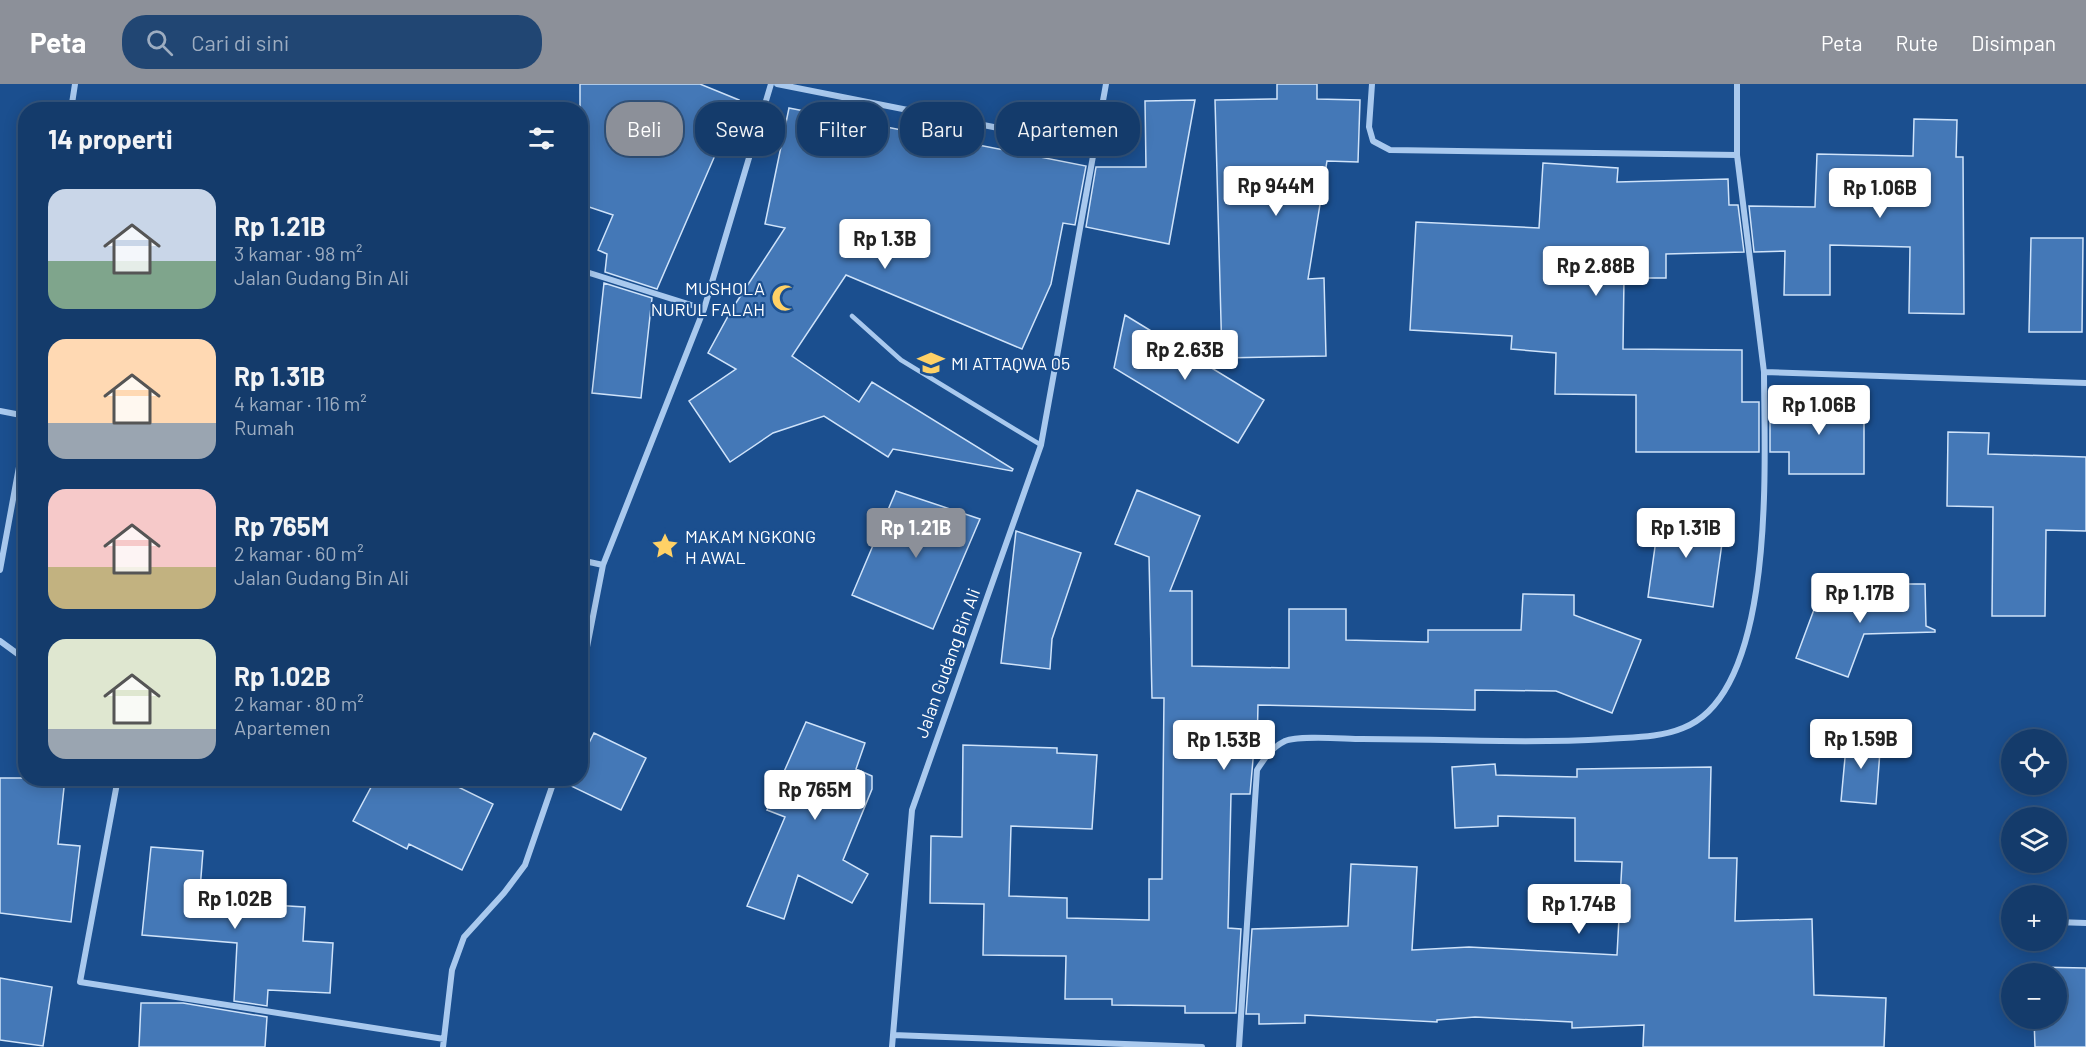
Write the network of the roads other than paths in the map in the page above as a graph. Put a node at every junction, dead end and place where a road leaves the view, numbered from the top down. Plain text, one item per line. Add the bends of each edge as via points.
1 (75, 84) edge
2 (771, 84) edge
3 (777, 84) edge
4 (1106, 84) edge
5 (1372, 84) edge
6 (1737, 84) edge
7 (72, 102) edge
8 (1103, 102) edge
9 (996, 128) edge
10 (1737, 155) junction
11 (1092, 156) edge
12 (588, 273) edge
13 (704, 309) junction
14 (852, 316) dead end
15 (1764, 372) junction
16 (2086, 383) edge
17 (0, 411) edge
18 (18, 414) edge
19 (1041, 445) junction
20 (18, 472) edge
21 (588, 562) edge
22 (603, 565) junction
23 (0, 570) edge
24 (0, 640) edge
25 (588, 642) edge
26 (18, 654) edge
27 (117, 786) edge
28 (552, 786) edge
29 (2067, 922) edge
30 (2086, 923) edge
31 (893, 1035) junction
32 (444, 1039) junction
33 (443, 1047) edge
34 (892, 1047) edge
35 (1202, 1047) edge
36 (1239, 1047) edge

1 - 7 street
2 - 13 street
3 - 9 street
4 - 8 street, Jalan Gudang Bin Ali
5 - 10 street via 1369,127 1373,141 1390,150
6 - 10 street
10 - 15 street
11 - 19 street, Jalan Gudang Bin Ali
12 - 13 street
13 - 22 street
14 - 19 lane via 901,360
15 - 16 street
15 - 36 street via 1763,537 1754,608 1744,653 1719,698 1705,715 1685,728 1660,735 1576,741 1331,738 1286,741 1274,748 1257,770
17 - 18 street
19 - 31 street, Jalan Gudang Bin Ali via 912,810
20 - 23 street
21 - 22 street
22 - 25 street
24 - 26 street
27 - 32 street via 80,982
28 - 32 street via 525,865 464,937 452,970
29 - 30 street
31 - 34 street, Jalan Gudang Bin Ali
31 - 35 street
32 - 33 street

